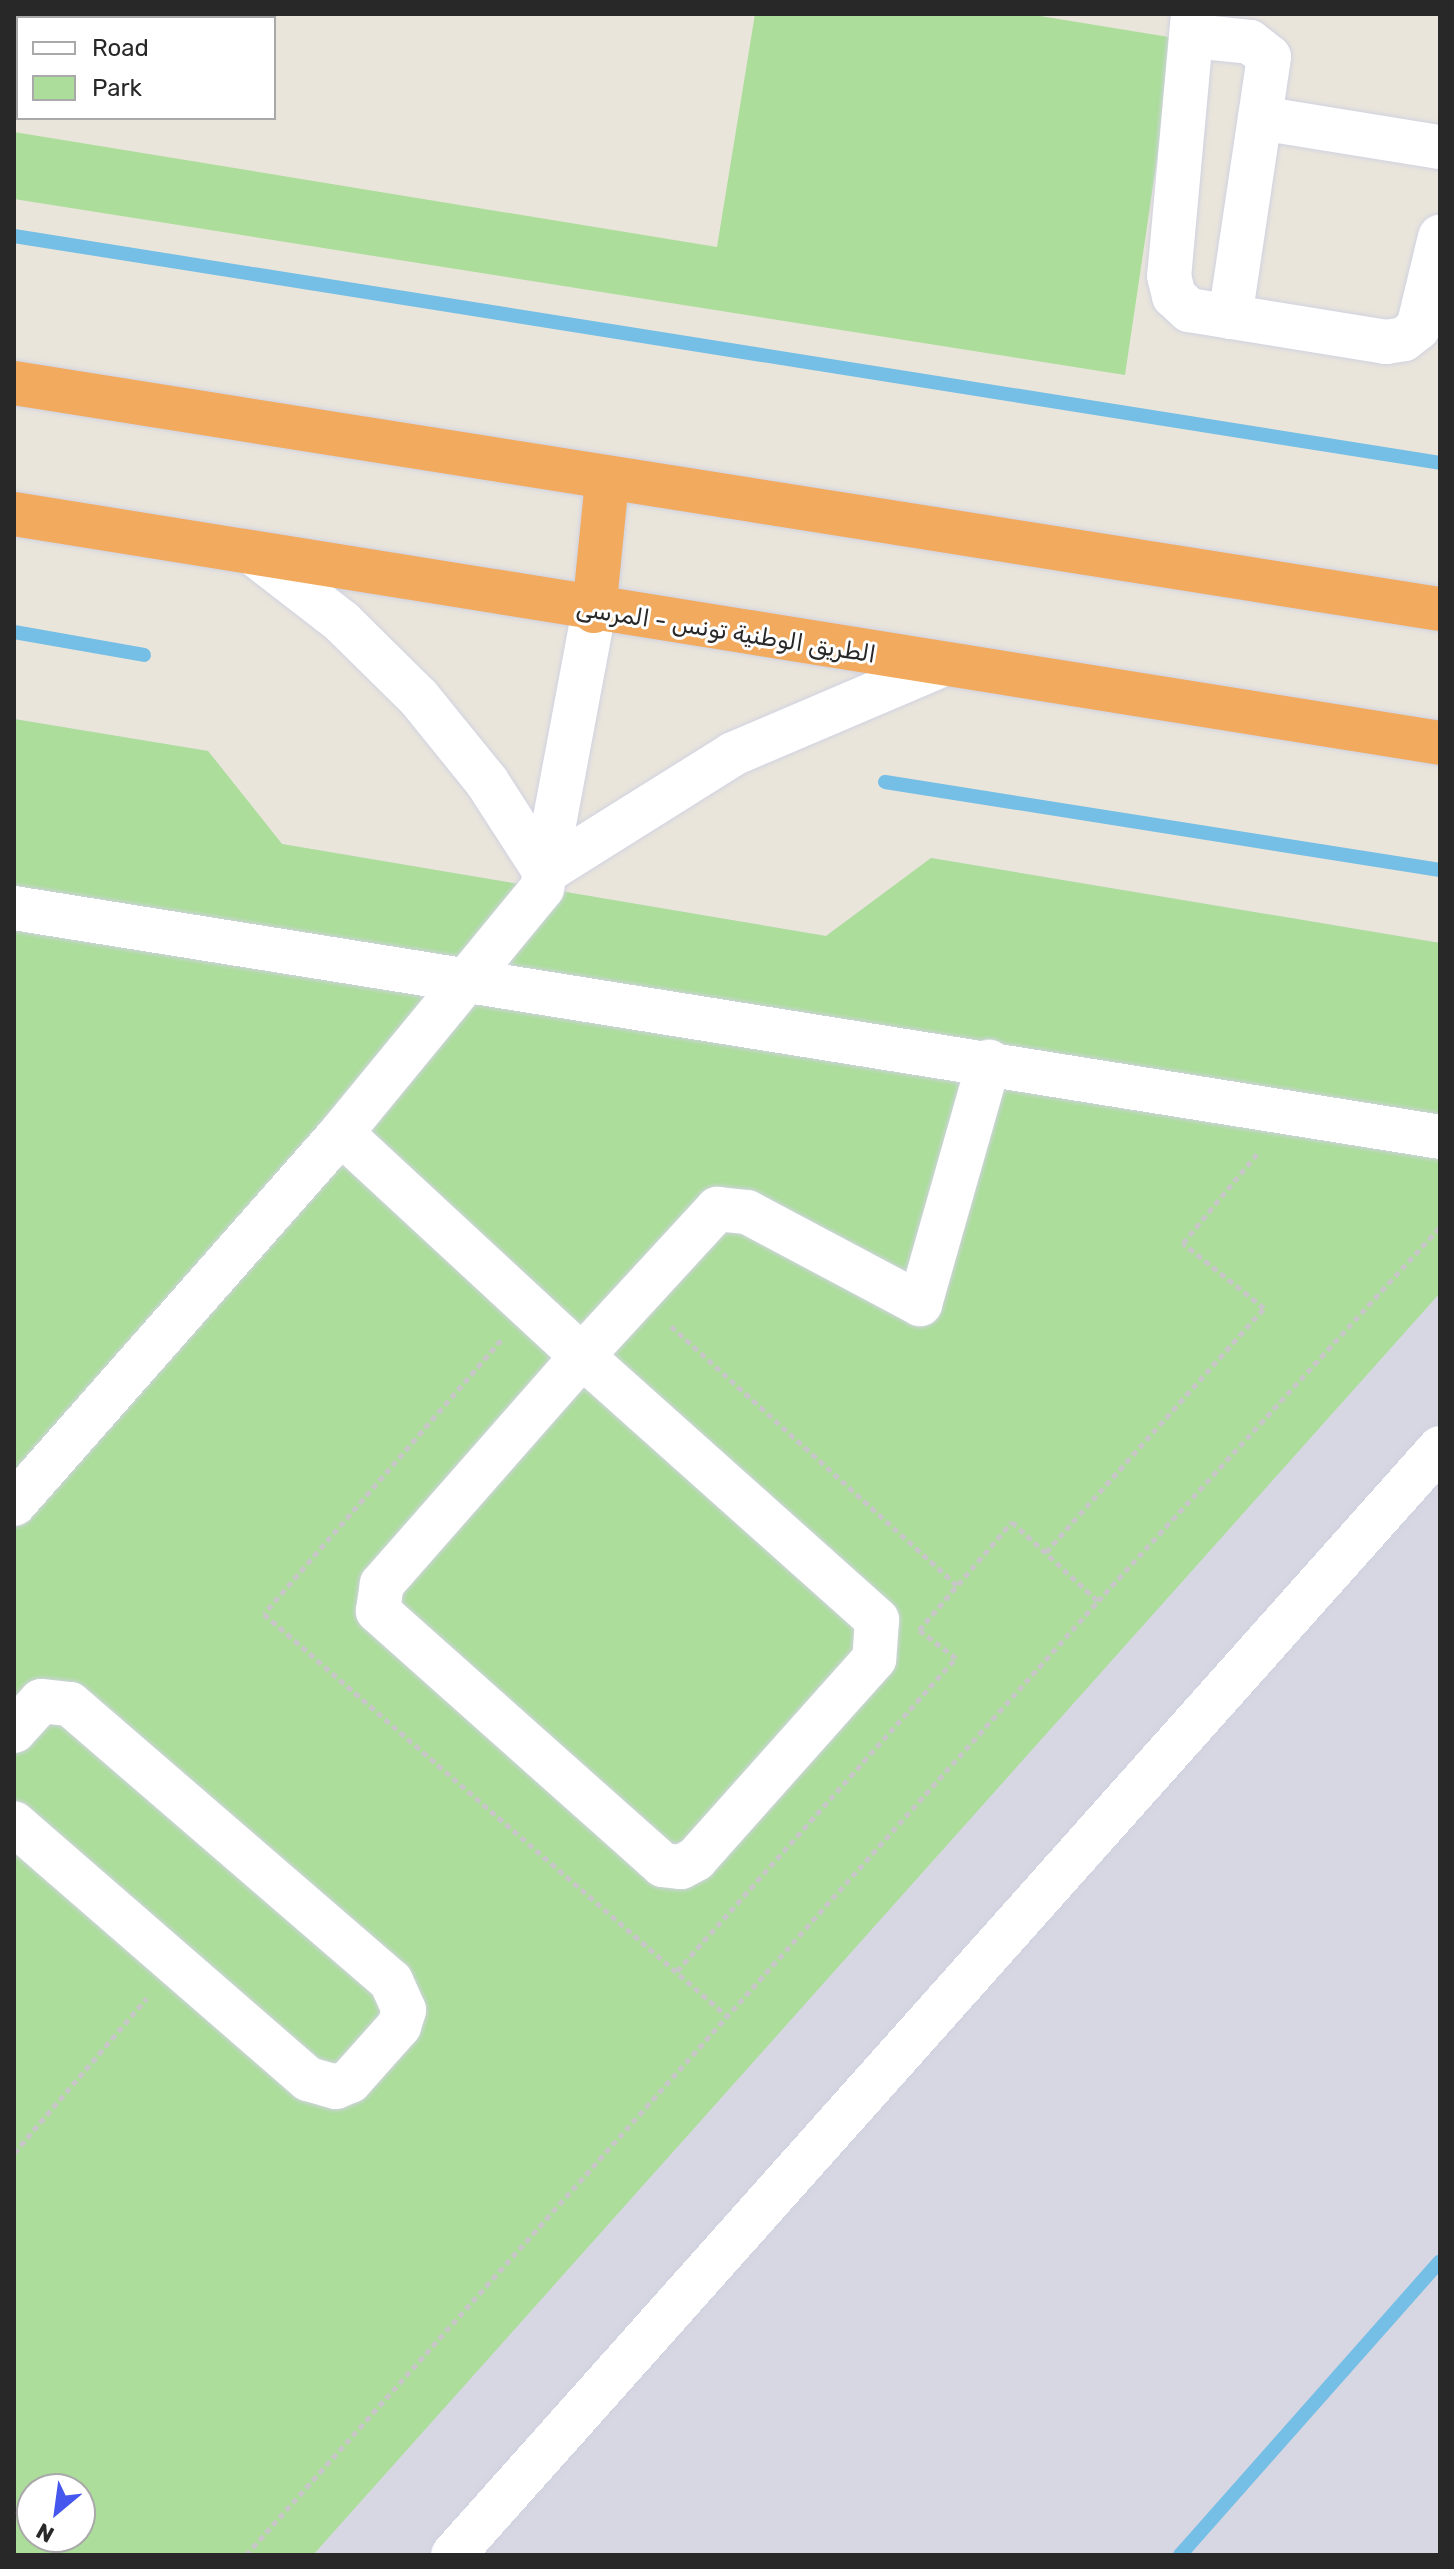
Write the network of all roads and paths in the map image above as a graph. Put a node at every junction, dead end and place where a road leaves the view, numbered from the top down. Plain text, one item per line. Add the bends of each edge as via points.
1 (1193, 25) edge
2 (1260, 118) junction
3 (1440, 147) edge
4 (1440, 237) edge
5 (1230, 317) junction
6 (14, 383) edge
7 (607, 481) junction
8 (14, 514) edge
9 (257, 556) junction
10 (1440, 609) edge
11 (594, 611) junction
12 (937, 667) junction
13 (1440, 743) edge
14 (545, 872) junction
15 (14, 908) edge
16 (468, 978) junction
17 (989, 1062) junction
18 (1292, 1112) junction
19 (341, 1133) junction
20 (1440, 1137) edge
21 (1440, 1227) edge
22 (637, 1295) junction
23 (582, 1356) junction
24 (1440, 1448) edge
25 (14, 1504) edge
26 (1046, 1552) junction
27 (958, 1586) junction
28 (1098, 1601) junction
29 (14, 1731) edge
30 (14, 1823) edge
31 (176, 1964) junction
32 (677, 1971) dead end
33 (14, 2153) edge
34 (246, 2555) edge
35 (453, 2555) edge

1 - 2 lane via 1263,47 1269,57
1 - 5 lane via 1169,276 1174,296 1189,310
2 - 3 lane
2 - 5 lane
4 - 5 lane via 1418,328 1404,339 1386,342
6 - 7 highway
7 - 10 highway
7 - 11 highway
8 - 9 highway, الطريق الوطنية تونس - المرسى
9 - 11 highway, الطريق الوطنية تونس - المرسى
9 - 14 lane via 342,622 419,698 487,782
11 - 12 highway, الطريق الوطنية تونس - المرسى
11 - 14 lane
12 - 13 highway, الطريق الوطنية تونس - المرسى
12 - 14 lane via 733,754
14 - 16 lane via 542,888
15 - 16 lane
16 - 17 lane
16 - 19 lane
17 - 18 lane
17 - 22 lane via 920,1304 732,1207 704,1217
18 - 20 lane
18 - 26 path via 1183,1243 1264,1308
19 - 23 lane
19 - 25 lane
21 - 28 path
22 - 23 lane
22 - 27 path
23 - 23 lane via 382,1584 378,1611 663,1865 681,1867 696,1859 874,1659 877,1620
24 - 35 lane
26 - 27 path via 1012,1522
26 - 28 path
27 - 32 path via 919,1630 956,1658
28 - 34 path
29 - 31 lane via 41,1701 70,1704 391,1981 404,2010 399,2026 350,2081 321,2085
30 - 31 lane
31 - 33 path

